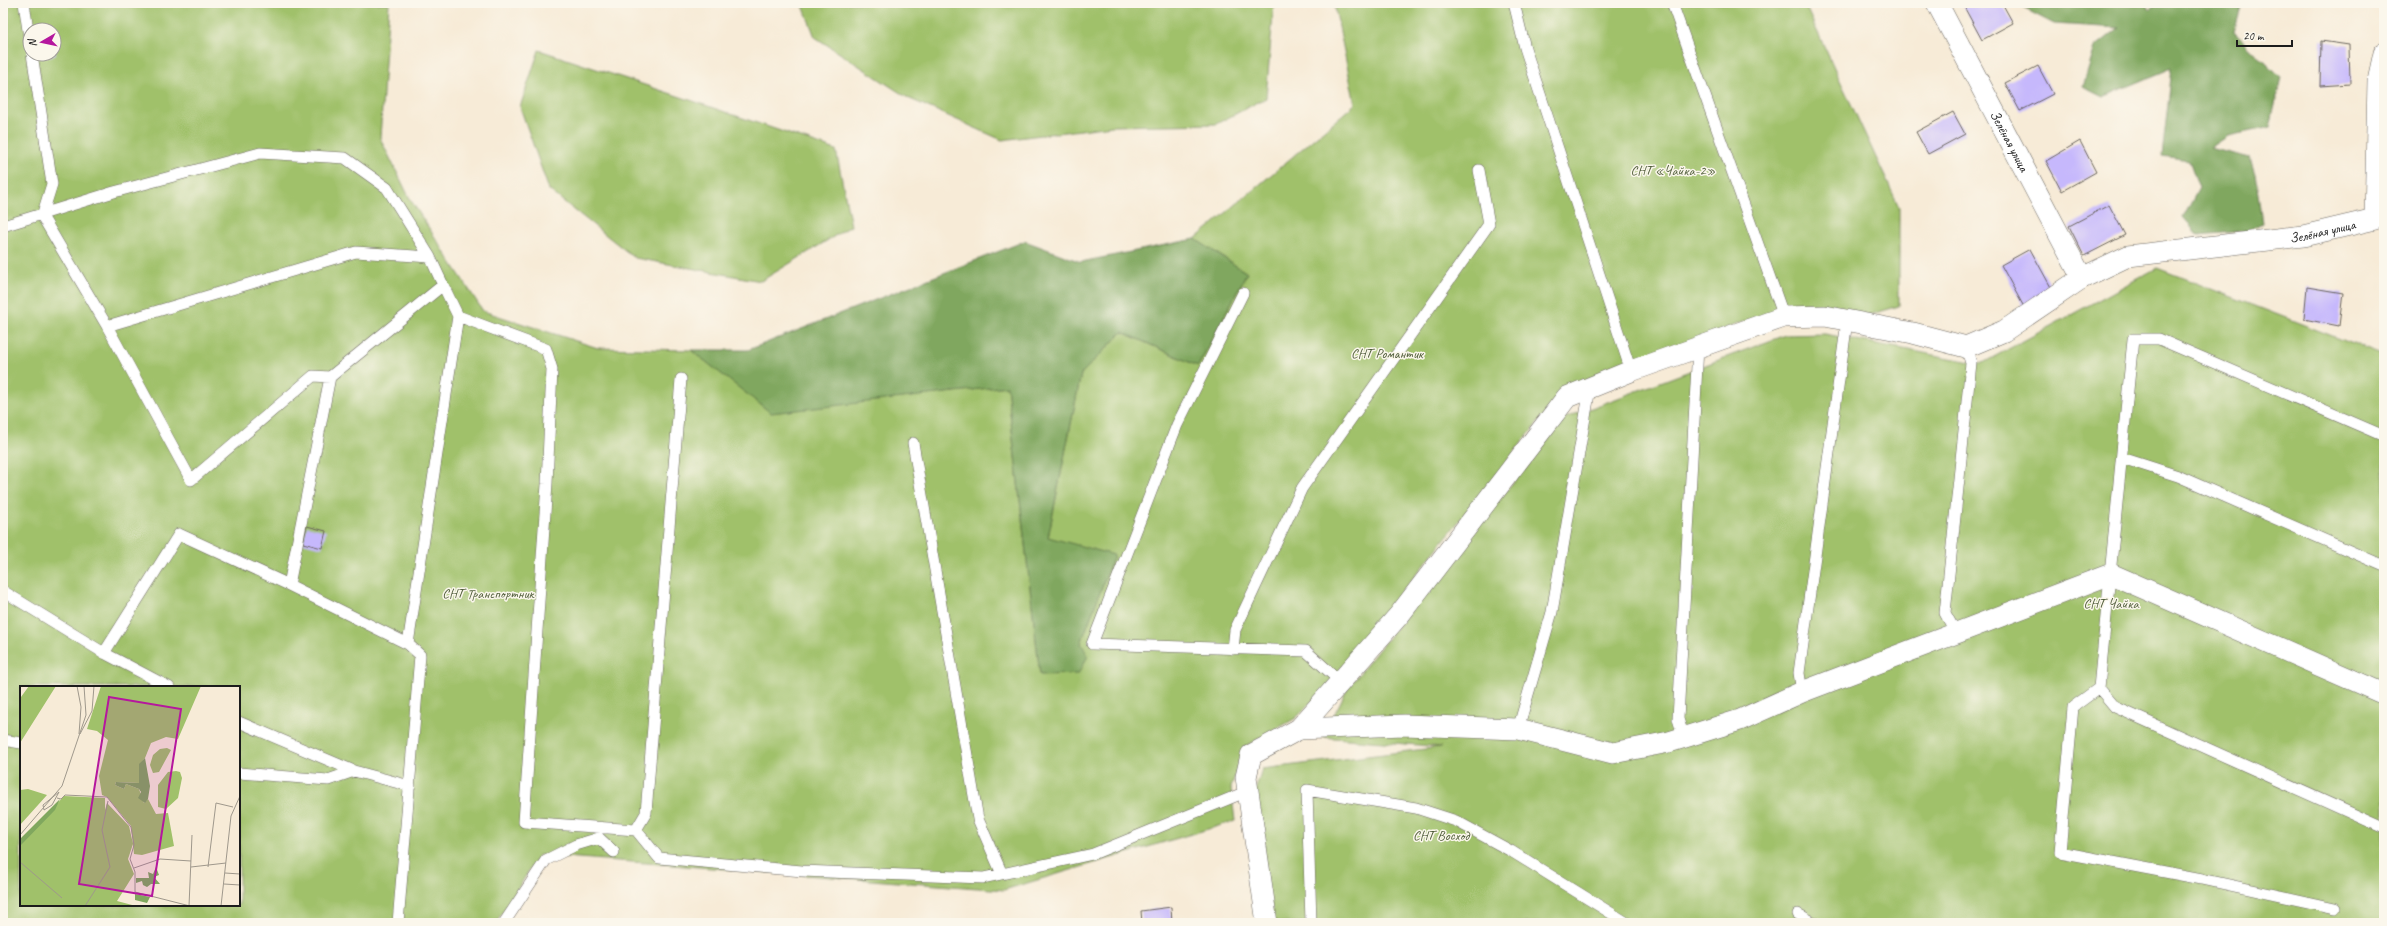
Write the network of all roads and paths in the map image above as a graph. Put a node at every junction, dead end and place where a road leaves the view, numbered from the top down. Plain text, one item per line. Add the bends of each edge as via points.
1 (24, 3) edge
2 (1514, 3) edge
3 (1672, 3) edge
4 (1937, 3) edge
5 (27, 22) edge
6 (2384, 53) edge
7 (33, 62) edge
8 (1479, 170) dead end
9 (42, 216) junction
10 (2380, 220) edge
11 (3, 226) edge
12 (430, 258) junction
13 (2082, 278) junction
14 (443, 285) junction
15 (1243, 293) dead end
16 (458, 316) junction
17 (1784, 317) junction
18 (1847, 321) junction
19 (108, 326) junction
20 (1698, 347) junction
21 (1966, 347) junction
22 (1631, 371) junction
23 (330, 377) junction
24 (681, 379) dead end
25 (1590, 388) junction
26 (2384, 436) edge
27 (913, 443) dead end
28 (2122, 458) junction
29 (2384, 566) edge
30 (2111, 574) junction
31 (289, 585) junction
32 (3, 591) edge
33 (1956, 634) junction
34 (408, 644) junction
35 (1233, 649) junction
36 (104, 653) junction
37 (1340, 682) junction
38 (167, 686) edge
39 (2099, 688) junction
40 (1802, 692) junction
41 (2384, 694) edge
42 (240, 722) edge
43 (1299, 728) junction
44 (1518, 729) junction
45 (1684, 738) junction
46 (3, 740) edge
47 (20, 743) edge
48 (354, 771) junction
49 (240, 773) edge
50 (410, 786) junction
51 (1248, 791) junction
52 (2384, 828) edge
53 (636, 830) junction
54 (614, 852) dead end
55 (1002, 874) junction
56 (2335, 908) dead end
57 (1798, 914) dead end
58 (398, 923) edge
59 (504, 923) edge
60 (1267, 923) edge
61 (1311, 923) edge
62 (1627, 923) edge
63 (1815, 923) edge

1 - 5 lane
2 - 22 lane via 1525,48
3 - 17 lane
4 - 13 street, Зелёная улица
6 - 10 street, Зелёная улица via 2378,80
7 - 9 lane via 52,184
8 - 35 lane via 1489,224 1302,488 1235,630
9 - 11 lane
9 - 12 lane via 114,192 260,153 345,158 387,188
9 - 19 lane
10 - 13 street, Зелёная улица via 2303,236 2128,256
12 - 14 lane
12 - 19 lane via 356,252
13 - 21 street, Зелёная улица via 2004,332
14 - 16 lane
14 - 23 lane
15 - 35 lane via 1177,425 1092,644
16 - 34 lane
16 - 53 lane via 546,349 552,369 547,484 524,822
17 - 18 street via 1825,316
17 - 20 street
18 - 21 street via 1913,333
18 - 40 lane via 1799,672
19 - 23 lane via 192,480 313,376
20 - 22 street
20 - 45 lane via 1678,719
21 - 33 lane via 1971,363 1945,613
22 - 25 street
23 - 31 lane
24 - 53 lane via 646,813
25 - 37 street via 1567,397 1400,614
25 - 44 lane via 1552,612
26 - 28 lane via 2159,339 2133,339
27 - 55 lane via 978,819
28 - 29 lane via 2178,476
28 - 30 lane
30 - 33 street
30 - 39 lane
30 - 41 street
31 - 34 lane
31 - 36 lane via 179,534
32 - 36 lane
33 - 40 street
34 - 50 lane via 420,655
35 - 37 lane via 1306,651
36 - 38 lane
37 - 43 street
39 - 52 lane via 2115,707
39 - 56 lane via 2074,707 2060,852
40 - 45 street via 1740,720
42 - 48 lane
43 - 44 street via 1404,725
43 - 51 street via 1251,755 1246,777
44 - 45 street via 1613,752
46 - 47 lane
48 - 49 lane via 328,780
48 - 50 lane
50 - 58 lane
51 - 55 lane via 1093,854
51 - 60 street
53 - 55 lane via 659,858 802,871 983,878
54 - 59 lane via 599,838 576,845 546,860
57 - 63 lane
61 - 62 lane via 1308,790 1416,808 1456,821 1511,851

